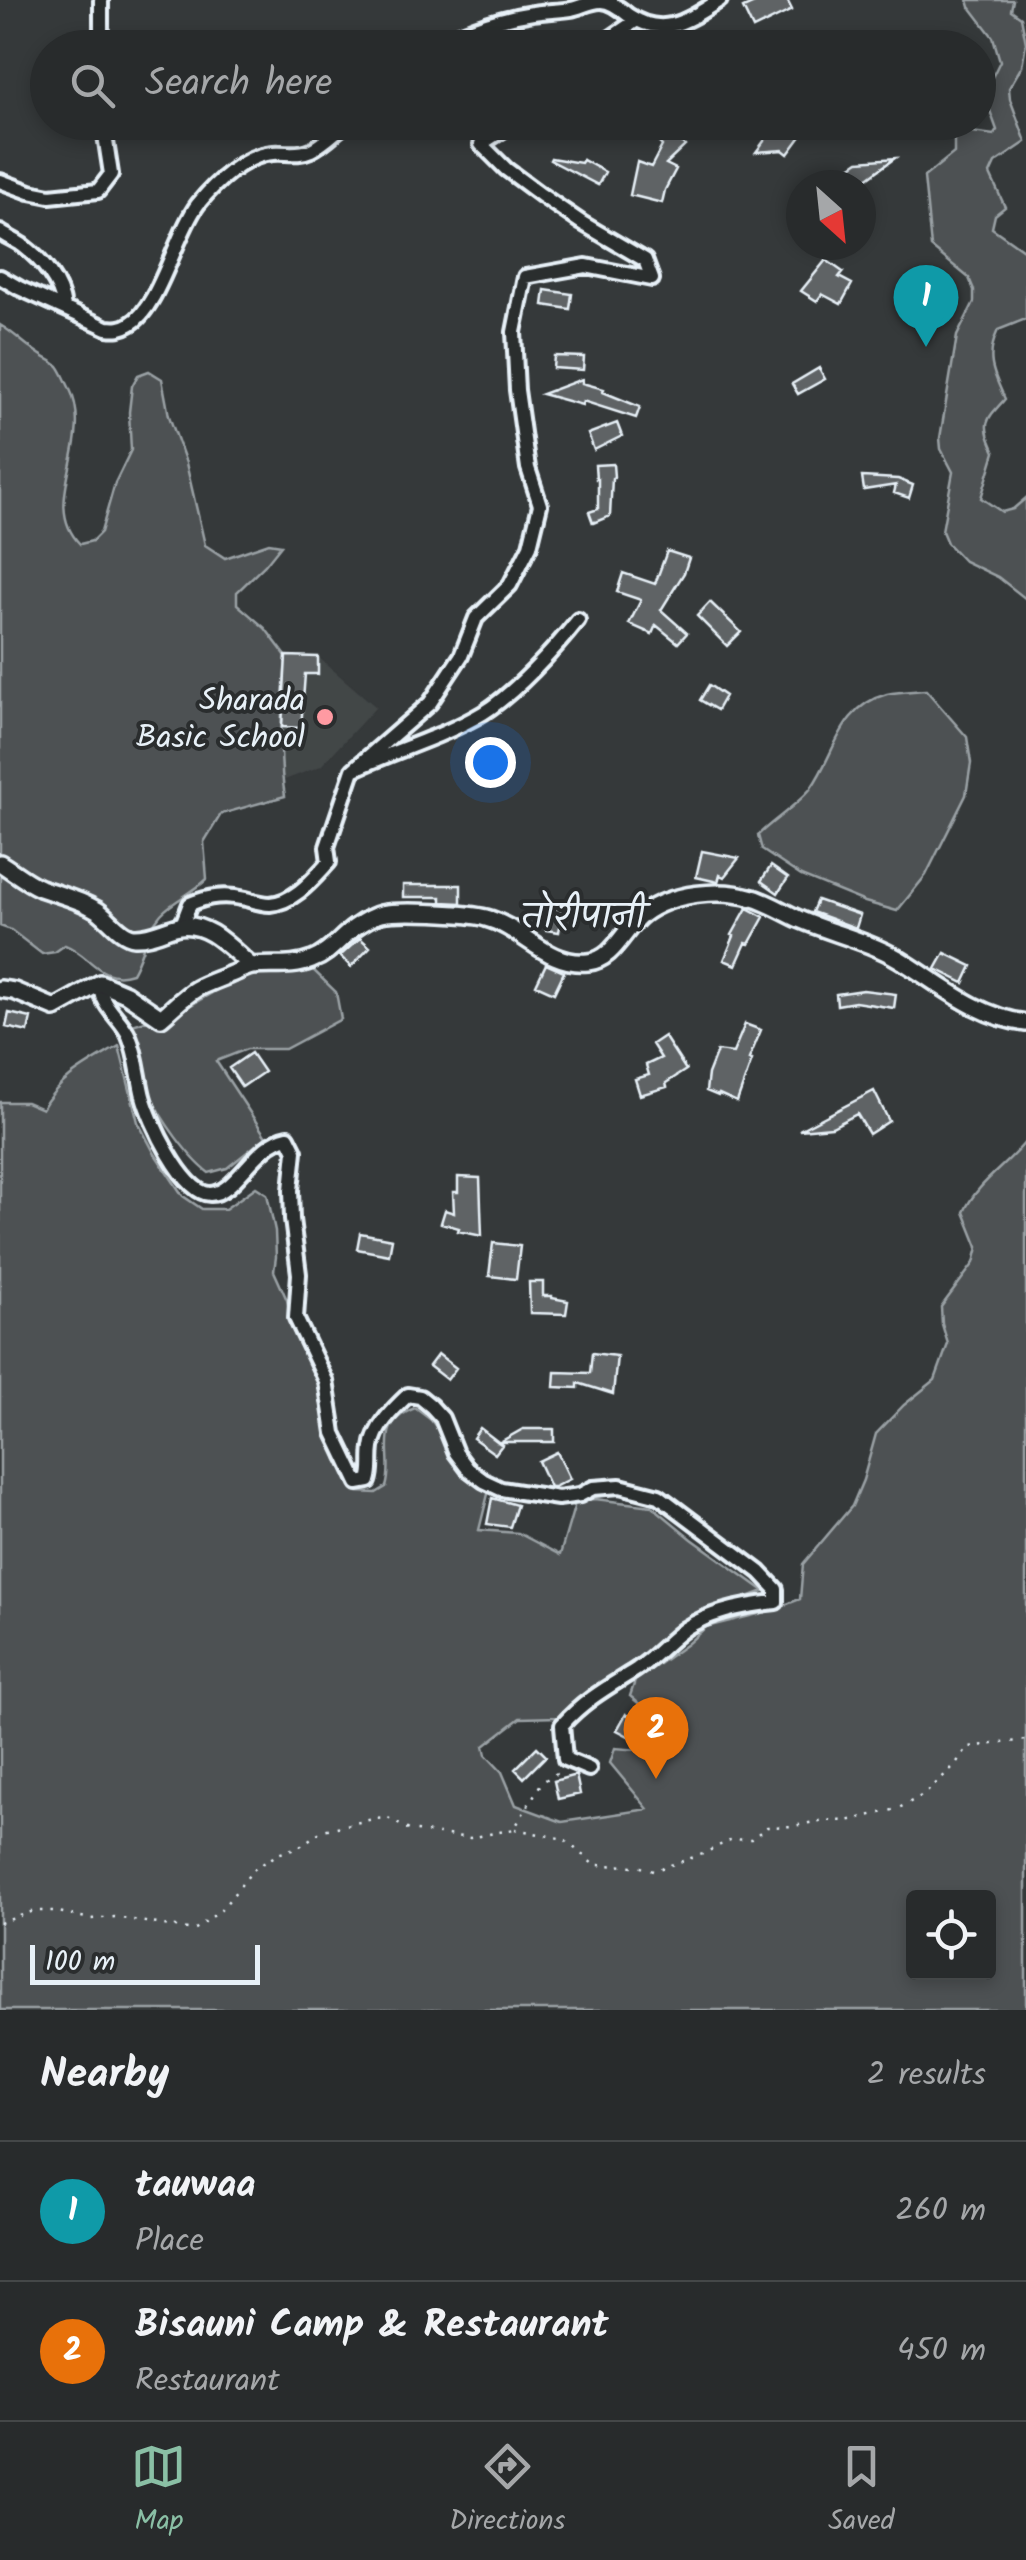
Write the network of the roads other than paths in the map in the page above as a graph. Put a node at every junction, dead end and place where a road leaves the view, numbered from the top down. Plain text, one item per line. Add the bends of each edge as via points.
1 (100, 0) edge
2 (720, 0) edge
3 (637, 20) junction
4 (101, 30) edge
5 (472, 30) edge
6 (622, 30) edge
7 (106, 140) edge
8 (325, 140) edge
9 (486, 140) edge
10 (0, 181) edge
11 (0, 232) edge
12 (0, 277) edge
13 (64, 307) junction
14 (578, 620) dead end
15 (353, 770) junction
16 (0, 864) edge
17 (182, 925) junction
18 (250, 966) junction
19 (100, 983) junction
20 (0, 989) edge
21 (1026, 1023) edge
22 (590, 1769) dead end

1 - 4 street
2 - 3 street via 670,26
3 - 5 street via 601,1
3 - 6 street
7 - 10 street via 112,174 98,190 50,196
8 - 13 street via 299,154 255,157 228,174 188,219 170,264 130,324 107,328
9 - 15 street via 480,144 506,169 645,260 652,279 586,266 525,277 514,332 528,468 540,504 530,546 510,585 476,618 430,704
11 - 13 street via 55,280
12 - 13 street
14 - 15 street via 484,712
15 - 17 street via 327,847 329,862 305,886 268,904 209,896 190,904
16 - 17 street via 36,887 82,900 134,937
17 - 18 street via 210,932
18 - 19 street via 194,990 161,1018
18 - 21 street via 311,961 370,919 394,913 486,918 544,952 588,962 610,952 632,924 660,905 738,894 863,940 964,1003
19 - 20 street via 55,1008
19 - 22 street via 128,1034 154,1126 188,1183 212,1194 226,1189 278,1138 288,1137 295,1150 296,1318 326,1381 334,1433 358,1483 370,1480 379,1428 408,1396 420,1397 442,1418 468,1469 484,1481 558,1498 620,1486 659,1496 776,1589 776,1602 686,1628 578,1707 562,1725 562,1748 565,1760

